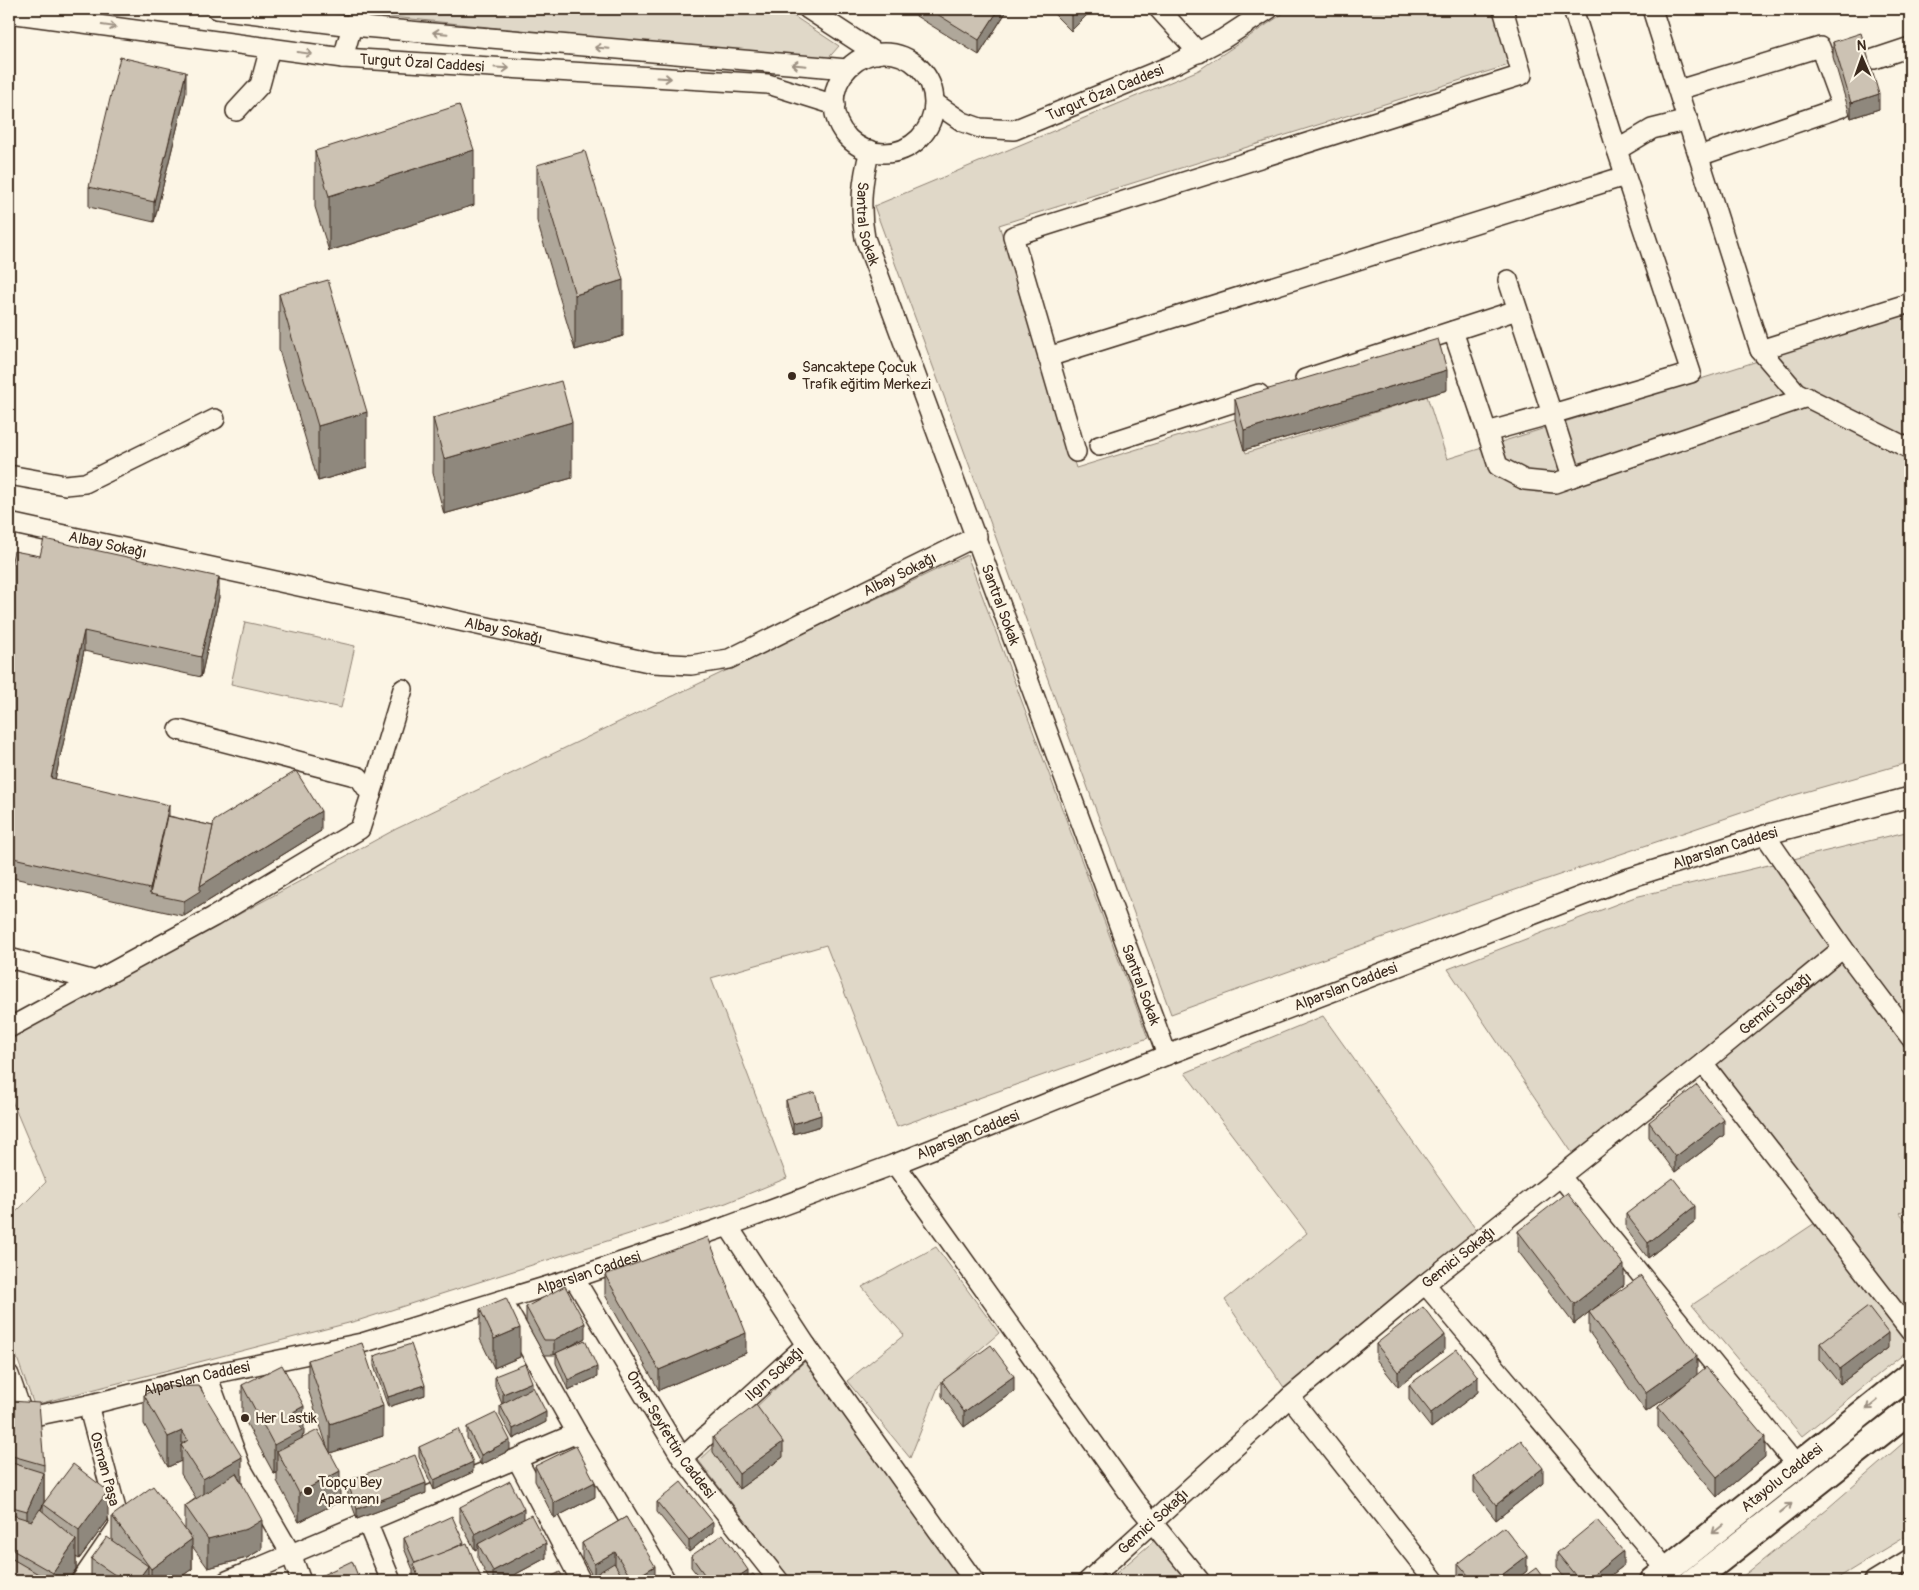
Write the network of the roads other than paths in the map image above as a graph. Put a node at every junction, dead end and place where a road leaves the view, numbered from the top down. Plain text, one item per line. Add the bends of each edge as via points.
1 (218, 9) edge
2 (363, 9) edge
3 (808, 9) edge
4 (1159, 9) edge
5 (1269, 9) edge
6 (1503, 9) edge
7 (1573, 9) edge
8 (1652, 9) edge
9 (9, 13) edge
10 (352, 26) junction
11 (1910, 47) edge
12 (270, 48) junction
13 (1199, 53) junction
14 (877, 54) junction
15 (343, 58) junction
16 (1874, 59) dead end
17 (847, 70) junction
18 (1678, 90) junction
19 (935, 103) junction
20 (835, 105) junction
21 (236, 111) dead end
22 (1688, 120) junction
23 (870, 150) junction
24 (1617, 150) junction
25 (1699, 156) junction
26 (1625, 176) junction
27 (1508, 280) dead end
28 (1910, 303) edge
29 (1517, 310) junction
30 (1453, 330) junction
31 (1760, 350) junction
32 (1048, 357) junction
33 (1807, 397) junction
34 (1552, 414) junction
35 (215, 419) dead end
36 (1487, 432) junction
37 (1099, 446) dead end
38 (1910, 449) edge
39 (1076, 452) dead end
40 (9, 474) edge
41 (1572, 477) junction
42 (9, 524) edge
43 (977, 536) junction
44 (403, 689) dead end
45 (179, 730) dead end
46 (371, 795) junction
47 (1910, 798) edge
48 (1765, 835) junction
49 (1842, 948) junction
50 (9, 958) edge
51 (95, 981) junction
52 (9, 1028) edge
53 (1910, 1038) edge
54 (1167, 1055) junction
55 (1703, 1063) junction
56 (895, 1164) junction
57 (1561, 1177) junction
58 (728, 1226) junction
59 (574, 1278) junction
60 (1425, 1284) junction
61 (501, 1300) junction
62 (1910, 1331) edge
63 (806, 1346) junction
64 (9, 1375) edge
65 (207, 1375) junction
66 (1910, 1375) edge
67 (1290, 1397) junction
68 (88, 1405) junction
69 (1910, 1410) edge
70 (16, 1419) edge
71 (577, 1433) junction
72 (682, 1458) junction
73 (517, 1459) junction
74 (1797, 1466) junction
75 (367, 1522) junction
76 (1153, 1523) junction
77 (291, 1554) junction
78 (1910, 1559) edge
79 (1660, 1576) edge
80 (81, 1581) edge
81 (227, 1581) edge
82 (301, 1581) edge
83 (391, 1581) edge
84 (582, 1581) edge
85 (666, 1581) edge
86 (779, 1581) edge
87 (974, 1581) edge
88 (1088, 1581) edge
89 (1200, 1581) edge
90 (1435, 1581) edge
91 (1693, 1581) edge
92 (1874, 1581) edge

1 - 10 street, Turgut Özal Caddesi
2 - 10 street
3 - 14 street
4 - 13 street
5 - 13 street, Turgut Özal Caddesi
6 - 32 street via 1522,75 1013,236
7 - 24 street
8 - 18 street
9 -> 12 street, Turgut Özal Caddesi
10 - 15 street
17 -> 10 street, Turgut Özal Caddesi
11 - 16 street
12 -> 15 street, Turgut Özal Caddesi
12 - 21 street via 260,85
13 - 19 street, Turgut Özal Caddesi via 1014,130 980,128 963,122
14 - 17 street via 861,59
14 - 19 street via 894,54 910,60 923,71 932,86
15 -> 20 street, Turgut Özal Caddesi via 768,84
17 - 20 street via 839,83
18 - 22 street
18 - 25 street via 1820,47 1842,107
19 - 23 street via 932,120 912,145 881,153
20 - 23 street via 842,129 852,141
22 - 24 street via 1652,129
22 - 25 street
23 - 43 street, Santral Sokak via 861,195 865,238
24 - 26 street
25 - 31 street
26 - 32 street
26 - 34 street via 1691,373
27 - 29 street
28 - 31 street
29 - 30 street
29 - 34 street
30 - 36 street
30 - 37 street
31 - 33 street via 1796,392
32 - 39 street
33 - 38 street
33 - 41 street
34 - 36 street
34 - 41 street
35 - 40 street via 85,483 65,485
36 - 41 street via 1498,466 1524,480 1555,484
42 - 43 street, Albay Sokağı via 653,663 691,665 729,659
43 - 54 street, Santral Sokak
44 - 46 street
45 - 46 street via 359,777
46 - 51 street via 360,829 213,917
47 - 48 street, Alparslan Caddesi
48 - 49 street
48 - 54 street, Alparslan Caddesi via 1626,880
49 - 53 street
49 - 55 street, Gemici Sokağı
50 - 51 street
51 - 52 street
54 - 56 street, Alparslan Caddesi
55 - 57 street, Gemici Sokağı
55 - 62 street
56 - 58 street, Alparslan Caddesi
56 - 76 street
57 - 60 street, Gemici Sokağı
57 - 74 street
58 - 59 street, Alparslan Caddesi
58 - 63 street, Ilgın Sokağı
59 - 61 street, Alparslan Caddesi
59 - 72 street, Ömer Seyfettin Caddesi
60 - 67 street, Gemici Sokağı
60 - 79 street
61 - 65 street, Alparslan Caddesi via 362,1343
61 - 71 street
63 - 72 street, Ilgın Sokağı
63 - 87 street
64 - 70 street
65 - 68 street, Alparslan Caddesi
65 - 77 street via 241,1468
66 -> 74 main road, Atayolu Caddesi
67 - 76 street, Gemici Sokağı
67 - 90 street
68 - 70 street, Alparslan Caddesi
68 - 80 street, Osman Paşa via 120,1524
91 -> 69 main road, Atayolu Caddesi
71 - 73 street
71 - 85 street
72 - 86 street, Ömer Seyfettin Caddesi
73 - 75 street
73 - 84 street
74 -> 79 main road, Atayolu Caddesi
75 - 77 street
75 - 83 street
76 - 88 street, Gemici Sokağı
76 - 89 street
77 - 81 street
77 - 82 street
78 - 92 street

